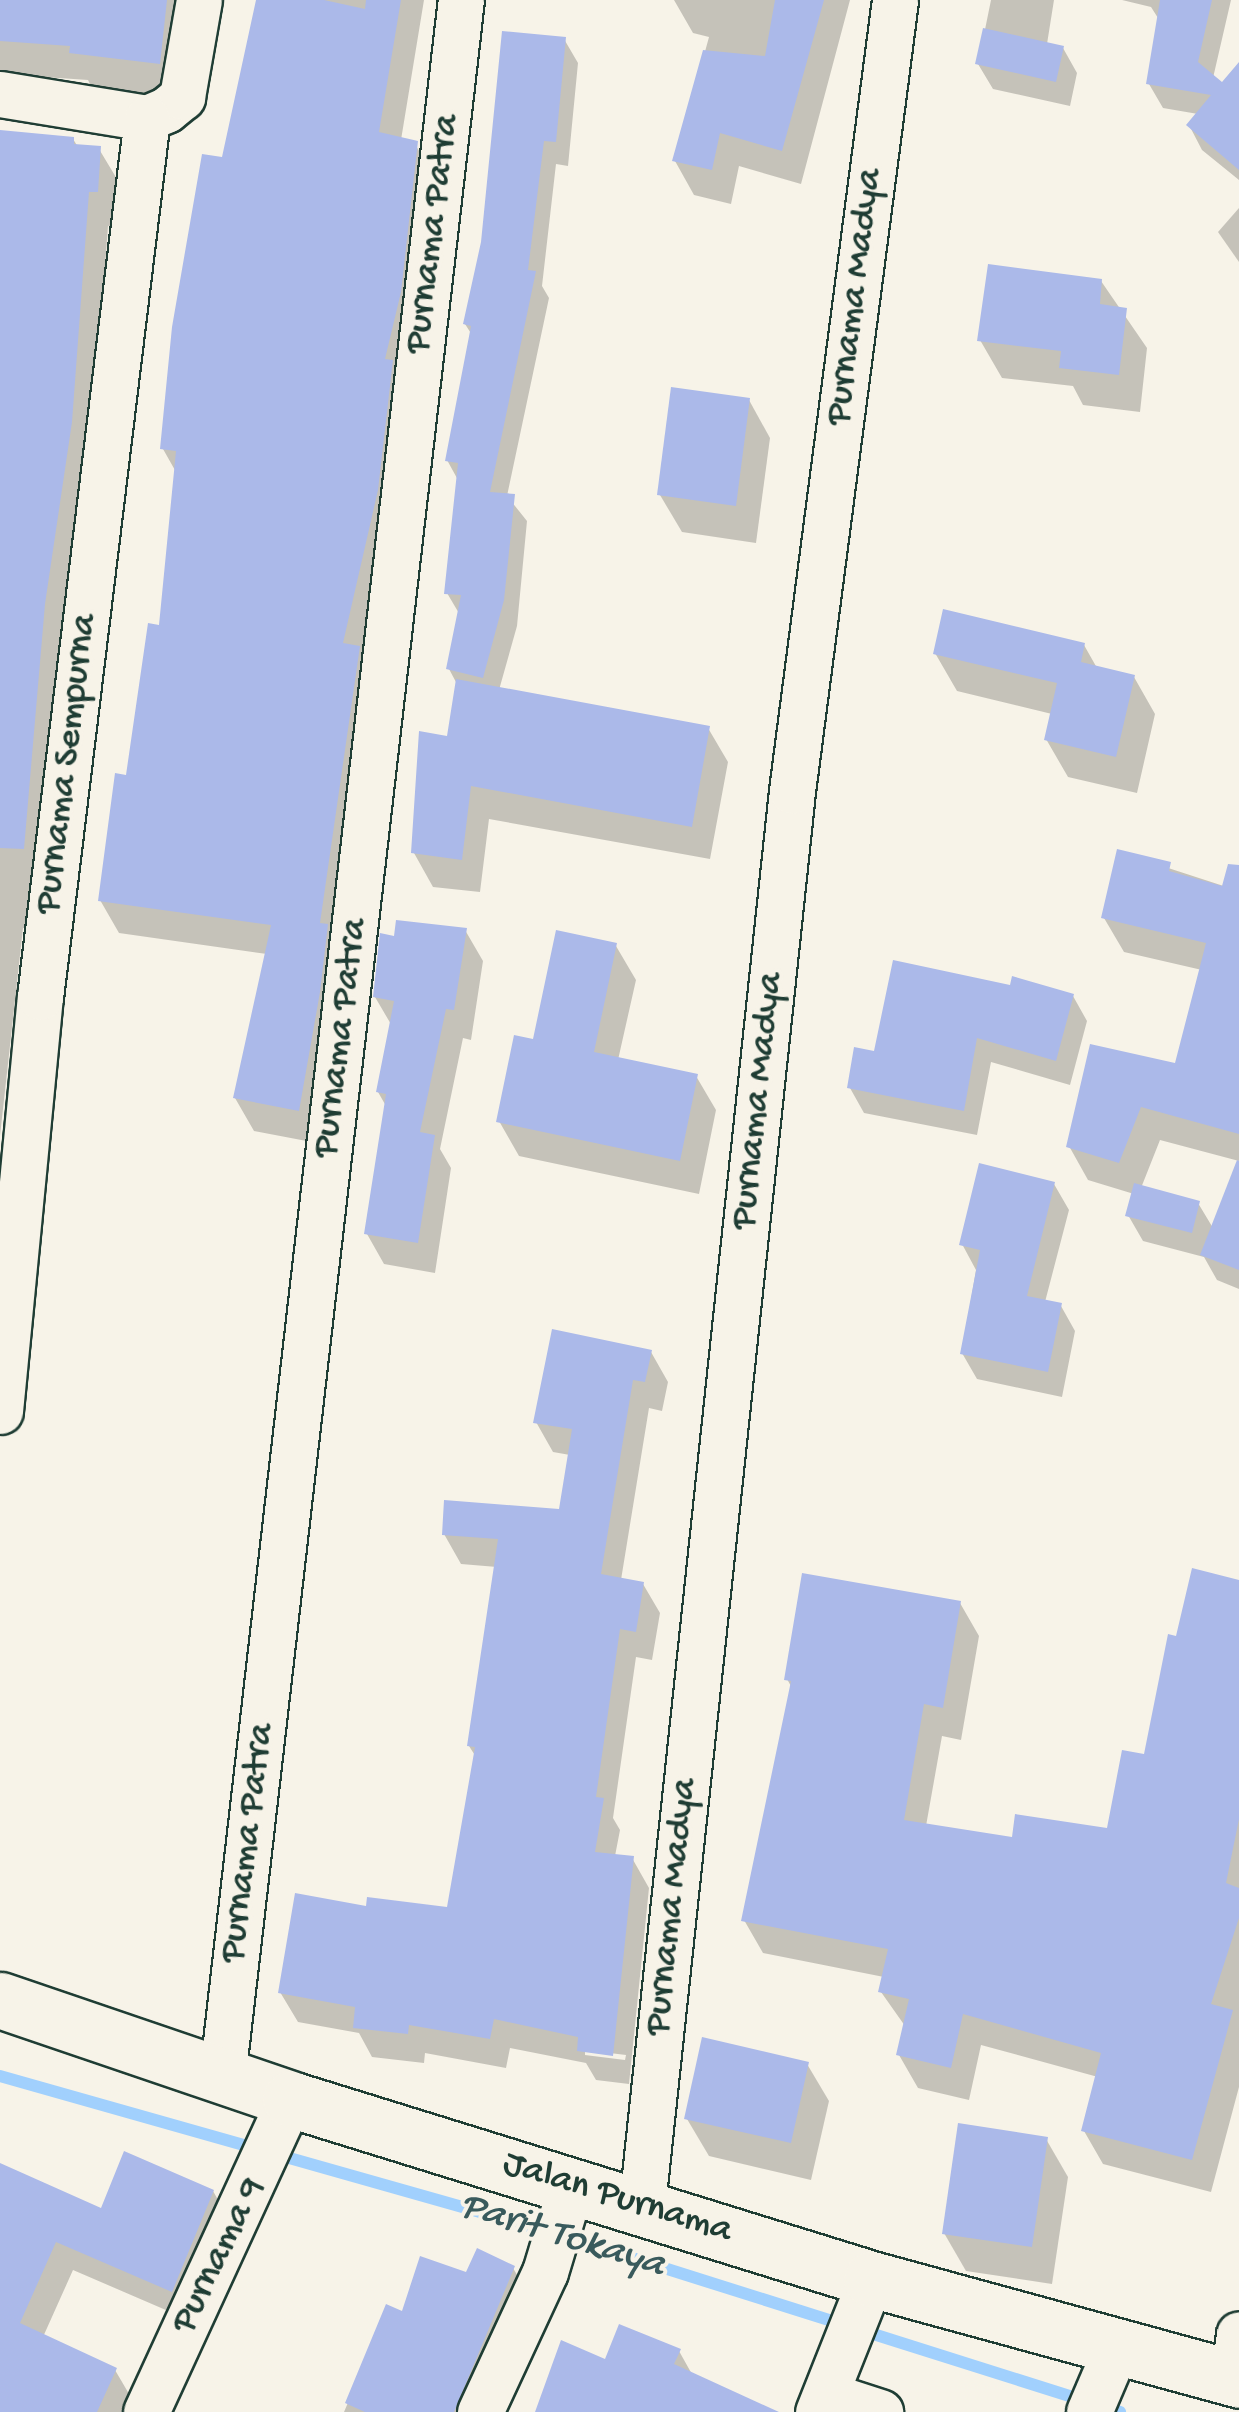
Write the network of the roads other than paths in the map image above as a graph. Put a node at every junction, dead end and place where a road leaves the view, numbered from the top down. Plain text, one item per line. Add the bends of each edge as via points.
1 (199, 0) edge
2 (461, 0) edge
3 (894, 0) edge
4 (0, 94) edge
5 (147, 118) junction
6 (0, 1411) edge
7 (0, 2000) edge
8 (222, 2077) junction
9 (284, 2118) junction
10 (566, 2202) junction
11 (642, 2204) junction
12 (864, 2298) junction
13 (1237, 2364) edge
14 (1101, 2384) edge
15 (827, 2393) edge
16 (146, 2412) edge
17 (480, 2412) edge
18 (880, 2412) edge

1 - 5 street via 182,96
2 - 8 street, Purnama Patra
3 - 11 street, Purnama Madya via 792,791
4 - 5 street
5 - 6 street, Purnama Sempurna via 42,978
7 - 8 street, Jalan Purnama
8 - 9 street, Jalan Purnama
9 - 10 street, Jalan Purnama
9 - 16 street, Purnama 9
10 - 11 street, Jalan Purnama
10 - 17 street via 545,2272
11 - 12 street, Jalan Purnama
12 - 14 street, Jalan Purnama
12 - 15 street
13 - 14 street, Jalan Purnama
15 - 18 street

